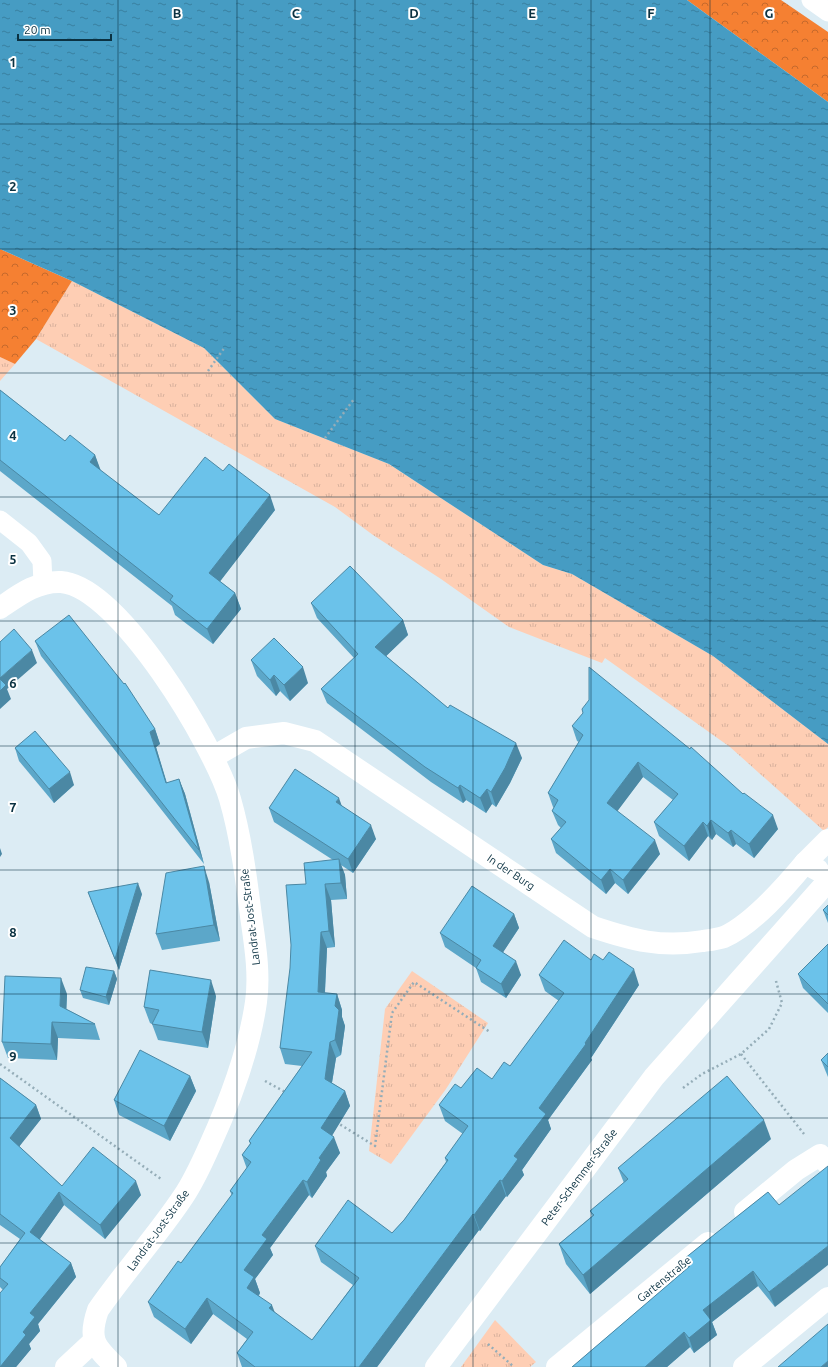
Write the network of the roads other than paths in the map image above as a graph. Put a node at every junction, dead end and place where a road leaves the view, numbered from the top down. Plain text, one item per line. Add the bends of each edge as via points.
1 (811, 0) edge
2 (828, 12) edge
3 (0, 520) edge
4 (43, 583) junction
5 (0, 608) edge
6 (213, 757) junction
7 (828, 840) edge
8 (805, 863) junction
9 (828, 876) edge
10 (828, 881) edge
11 (825, 1156) edge
12 (828, 1298) edge
13 (94, 1341) junction
14 (66, 1367) edge
15 (116, 1367) edge
16 (436, 1367) edge
17 (557, 1367) edge
18 (744, 1367) edge

1 - 2 lane
3 - 4 lane via 29,543 42,561
4 - 5 street via 20,593
4 - 6 street, Landrat-Jost-Straße via 63,582 84,589 120,620 154,661 184,704
6 - 8 street, In der Burg via 246,738 284,733 315,741 592,927 631,940 660,944 724,937 744,925
6 - 13 street, Landrat-Jost-Straße via 230,798 240,845 256,955 256,1000 241,1066 223,1118 201,1167 184,1196 98,1310 92,1326
7 - 8 street, In der Burg
8 - 9 street
10 - 16 street, Peter-Schemmer-Straße via 654,1077
11 - 17 street, Gartenstraße via 796,1170
12 - 18 street
13 - 14 street
13 - 15 street via 103,1355

